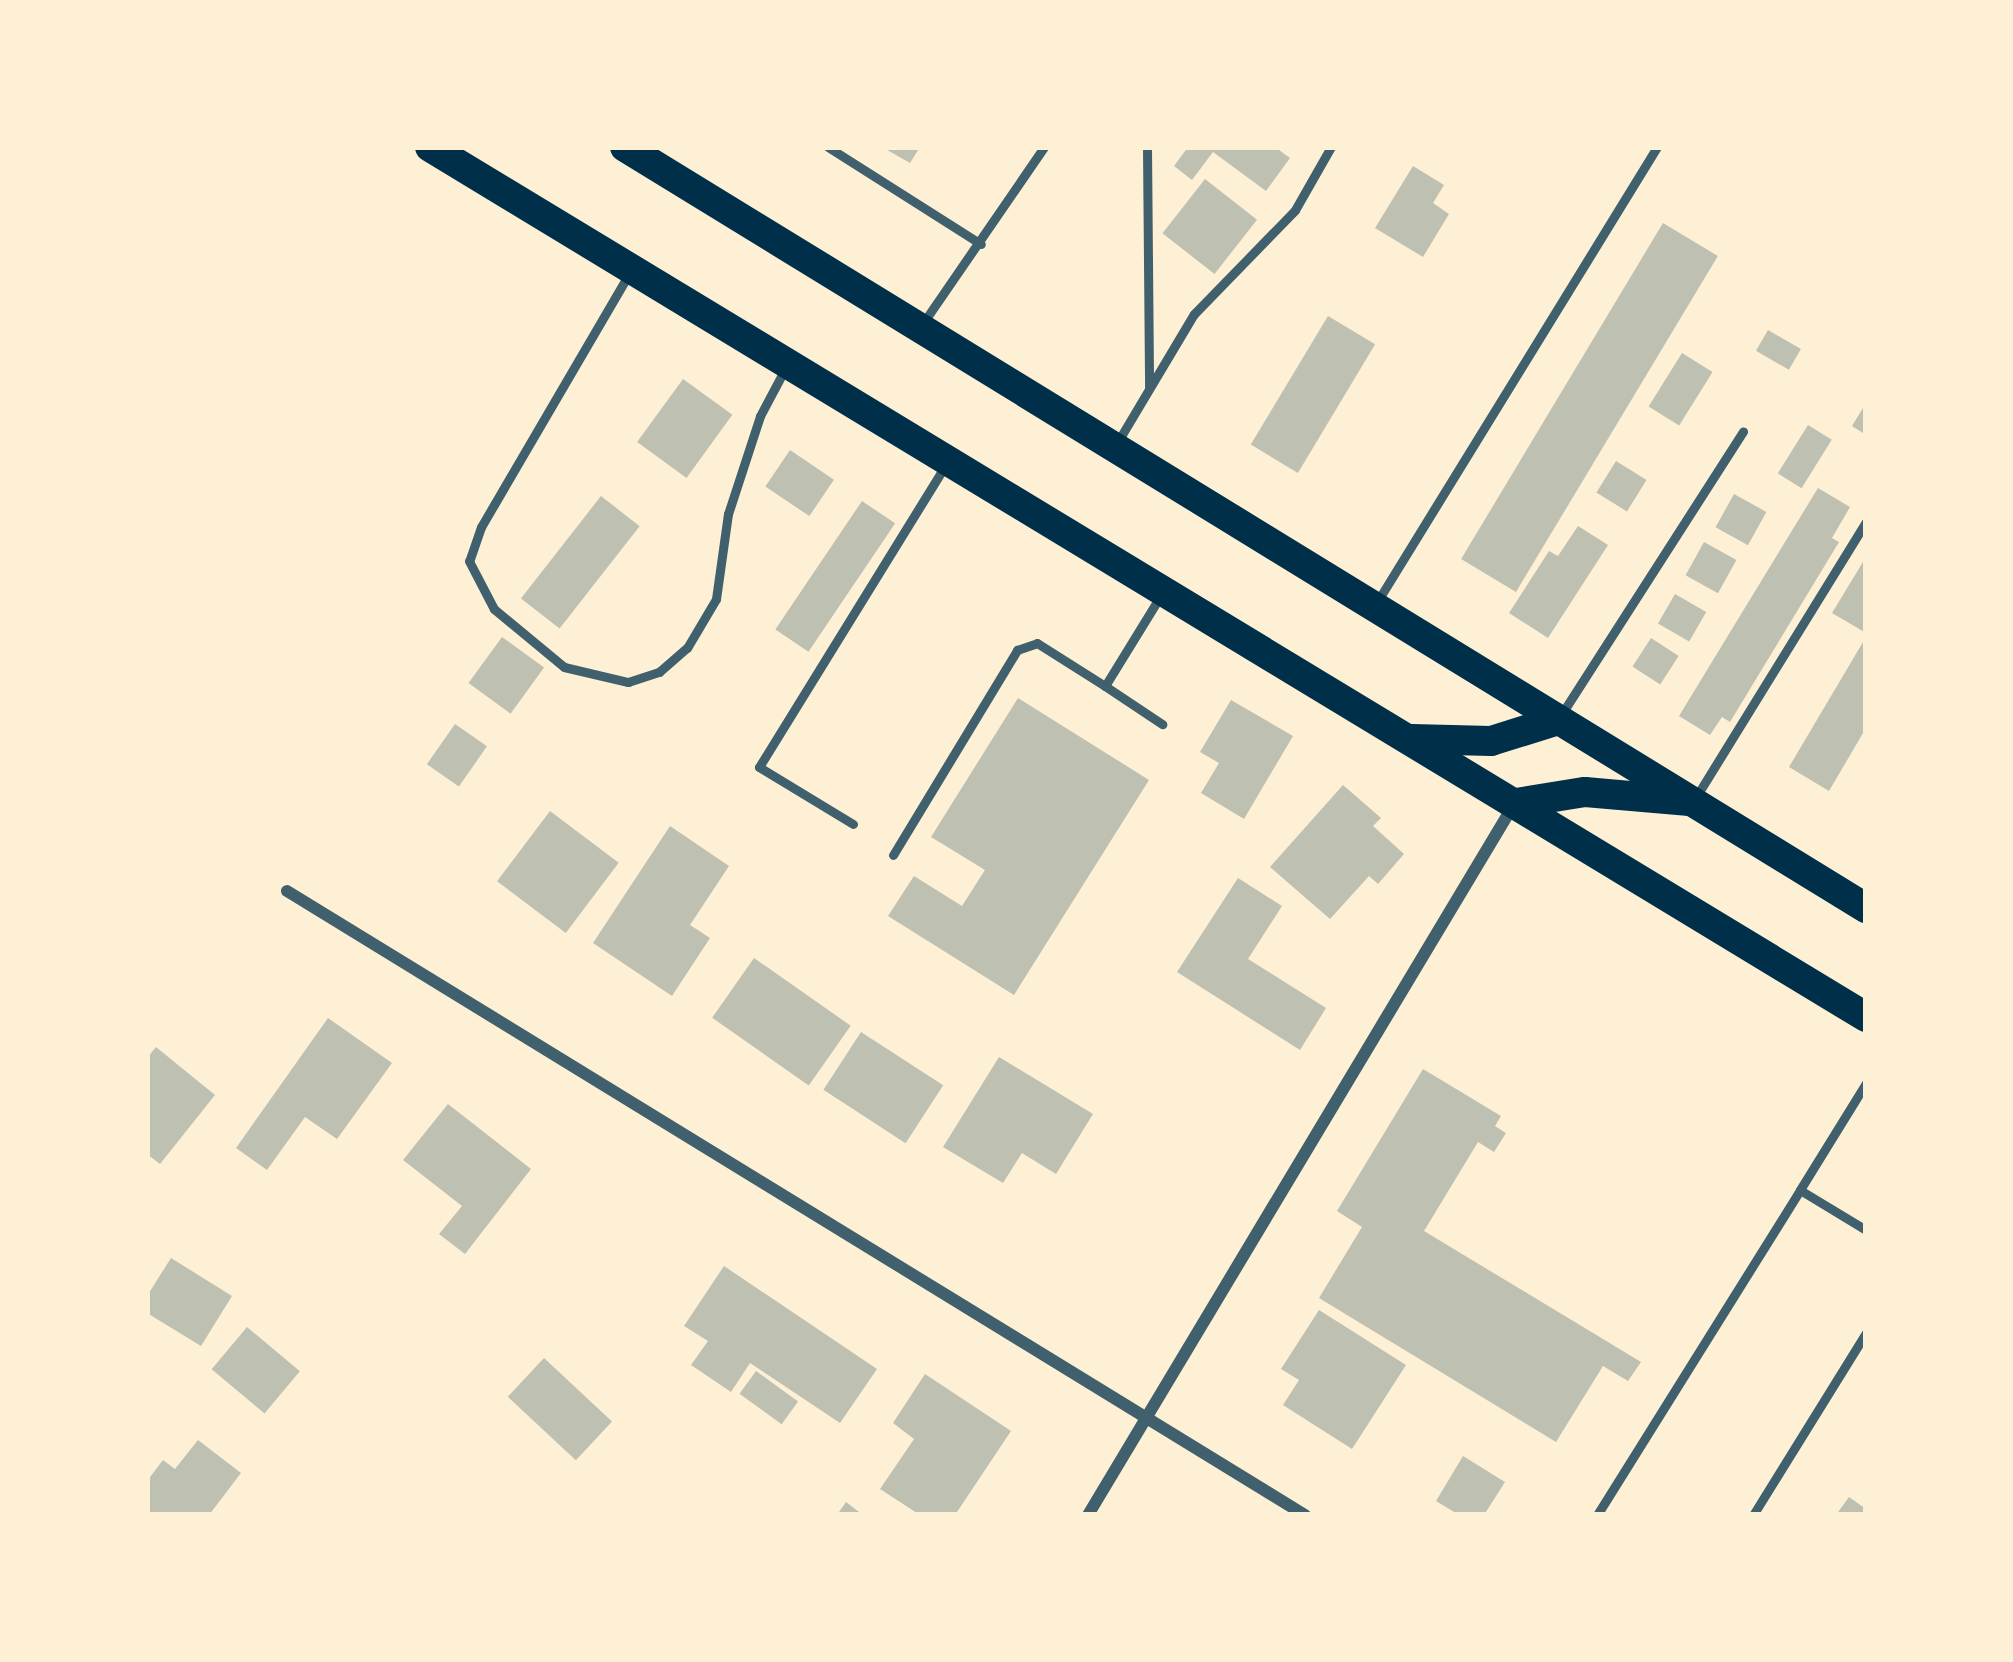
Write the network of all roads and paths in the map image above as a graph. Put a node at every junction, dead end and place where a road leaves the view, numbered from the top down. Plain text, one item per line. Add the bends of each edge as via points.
1 (430, 147) edge
2 (625, 147) edge
3 (828, 147) edge
4 (1043, 147) edge
5 (1147, 147) edge
6 (1331, 147) edge
7 (1657, 147) edge
8 (981, 244) junction
9 (630, 272) junction
10 (919, 328) junction
11 (787, 366) junction
12 (1149, 391) junction
13 (1742, 431) dead end
14 (1114, 448) junction
15 (948, 462) junction
16 (1866, 522) edge
17 (1164, 591) junction
18 (1374, 607) junction
19 (1105, 686) junction
20 (1558, 720) junction
21 (1162, 724) dead end
22 (1412, 739) junction
23 (1516, 802) junction
24 (1693, 802) junction
25 (854, 824) dead end
26 (893, 855) dead end
27 (287, 891) dead end
28 (1864, 904) edge
29 (1866, 1017) edge
30 (1866, 1083) edge
31 (1800, 1190) junction
32 (1866, 1230) edge
33 (1866, 1333) edge
34 (1149, 1417) junction
35 (1088, 1515) edge
36 (1305, 1515) edge
37 (1597, 1515) edge
38 (1753, 1515) edge

1 - 9 main road
2 - 10 main road
3 - 8 lane
4 - 8 lane
5 - 12 lane
6 - 12 lane via 1294,210 1194,314
7 - 18 lane
8 - 10 lane
9 - 11 main road
9 - 11 lane via 481,526 469,561 494,609 564,667 628,682 659,672 687,649 716,598 728,514 760,416
10 - 14 main road
11 - 15 main road
12 - 14 lane
13 - 20 lane
14 - 18 main road
15 - 17 main road
15 - 25 lane via 759,767
16 - 24 lane
17 - 19 lane
17 - 22 main road
18 - 20 main road
19 - 21 lane
19 - 26 lane via 1037,643 1017,650
20 - 22 main road via 1491,741
20 - 24 main road
22 - 23 main road
23 - 24 main road via 1585,792
23 - 29 main road
23 - 34 street
24 - 28 main road
27 - 34 street
30 - 31 lane
31 - 32 lane
31 - 37 lane
33 - 38 lane
34 - 35 street
34 - 36 street

